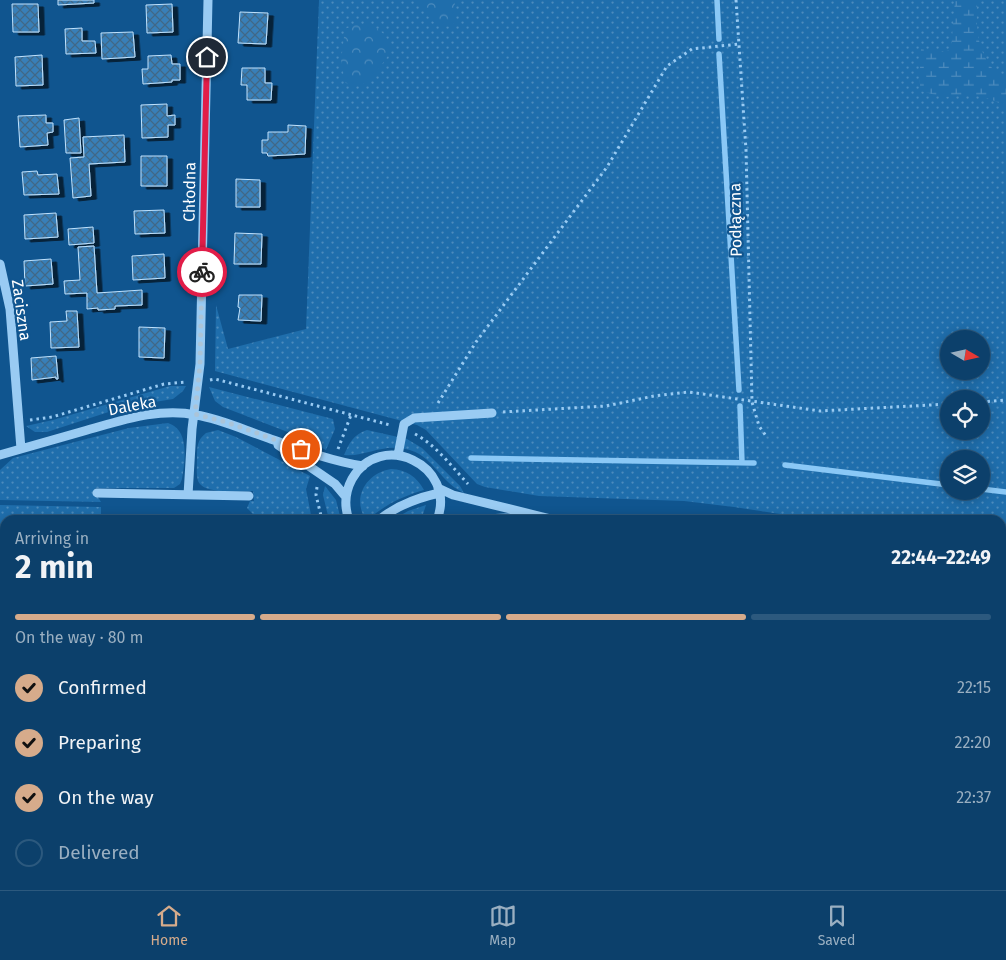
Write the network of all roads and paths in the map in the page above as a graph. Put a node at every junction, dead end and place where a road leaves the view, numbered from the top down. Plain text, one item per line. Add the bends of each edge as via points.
1 (208, 0) edge
2 (736, 0) edge
3 (739, 44) junction
4 (0, 264) edge
5 (199, 381) junction
6 (1006, 400) edge
7 (990, 401) edge
8 (752, 402) junction
9 (940, 404) edge
10 (492, 413) joint
11 (195, 414) junction
12 (430, 416) junction
13 (18, 422) junction
14 (402, 428) junction
15 (766, 436) dead end
16 (270, 439) junction
17 (21, 449) junction
18 (0, 455) edge
19 (398, 455) junction
20 (363, 466) junction
21 (320, 481) dead end
22 (472, 489) dead end
23 (439, 491) junction
24 (97, 493) dead end
25 (188, 495) junction
26 (250, 496) dead end
27 (346, 497) junction
28 (321, 515) edge
29 (348, 515) edge
30 (386, 515) edge
31 (438, 515) edge
32 (530, 515) edge

1 - 5 street, Chłodna
2 - 3 path, Podłączna
3 - 8 path, Podłączna via 746,150
3 - 12 path via 692,49 668,66 607,167 476,342
4 - 13 street, Zaciszna via 10,309
5 - 11 street, Chłodna
5 - 13 path via 164,384 52,417
5 - 14 path via 215,379
6 - 7 path
8 - 9 path via 820,411
8 - 10 path via 689,392 606,406
8 - 15 path, Podłączna via 759,426
10 - 12 street
11 - 16 street, Daleka
11 - 17 street, Daleka via 150,414
11 - 25 street, Chłodna
12 - 14 street via 414,418
13 - 17 street, Zaciszna
14 - 19 street
14 - 22 path via 423,438
16 - 20 street, Daleka
16 - 27 street, Daleka via 335,484
17 - 18 street, Daleka
19 - 20 street via 379,457
19 - 23 street via 415,460 430,472
20 - 27 street via 349,485
21 - 28 path via 316,495
23 - 30 street via 401,505
23 - 31 street
23 - 32 street
24 - 25 street
25 - 26 street
27 - 29 street

